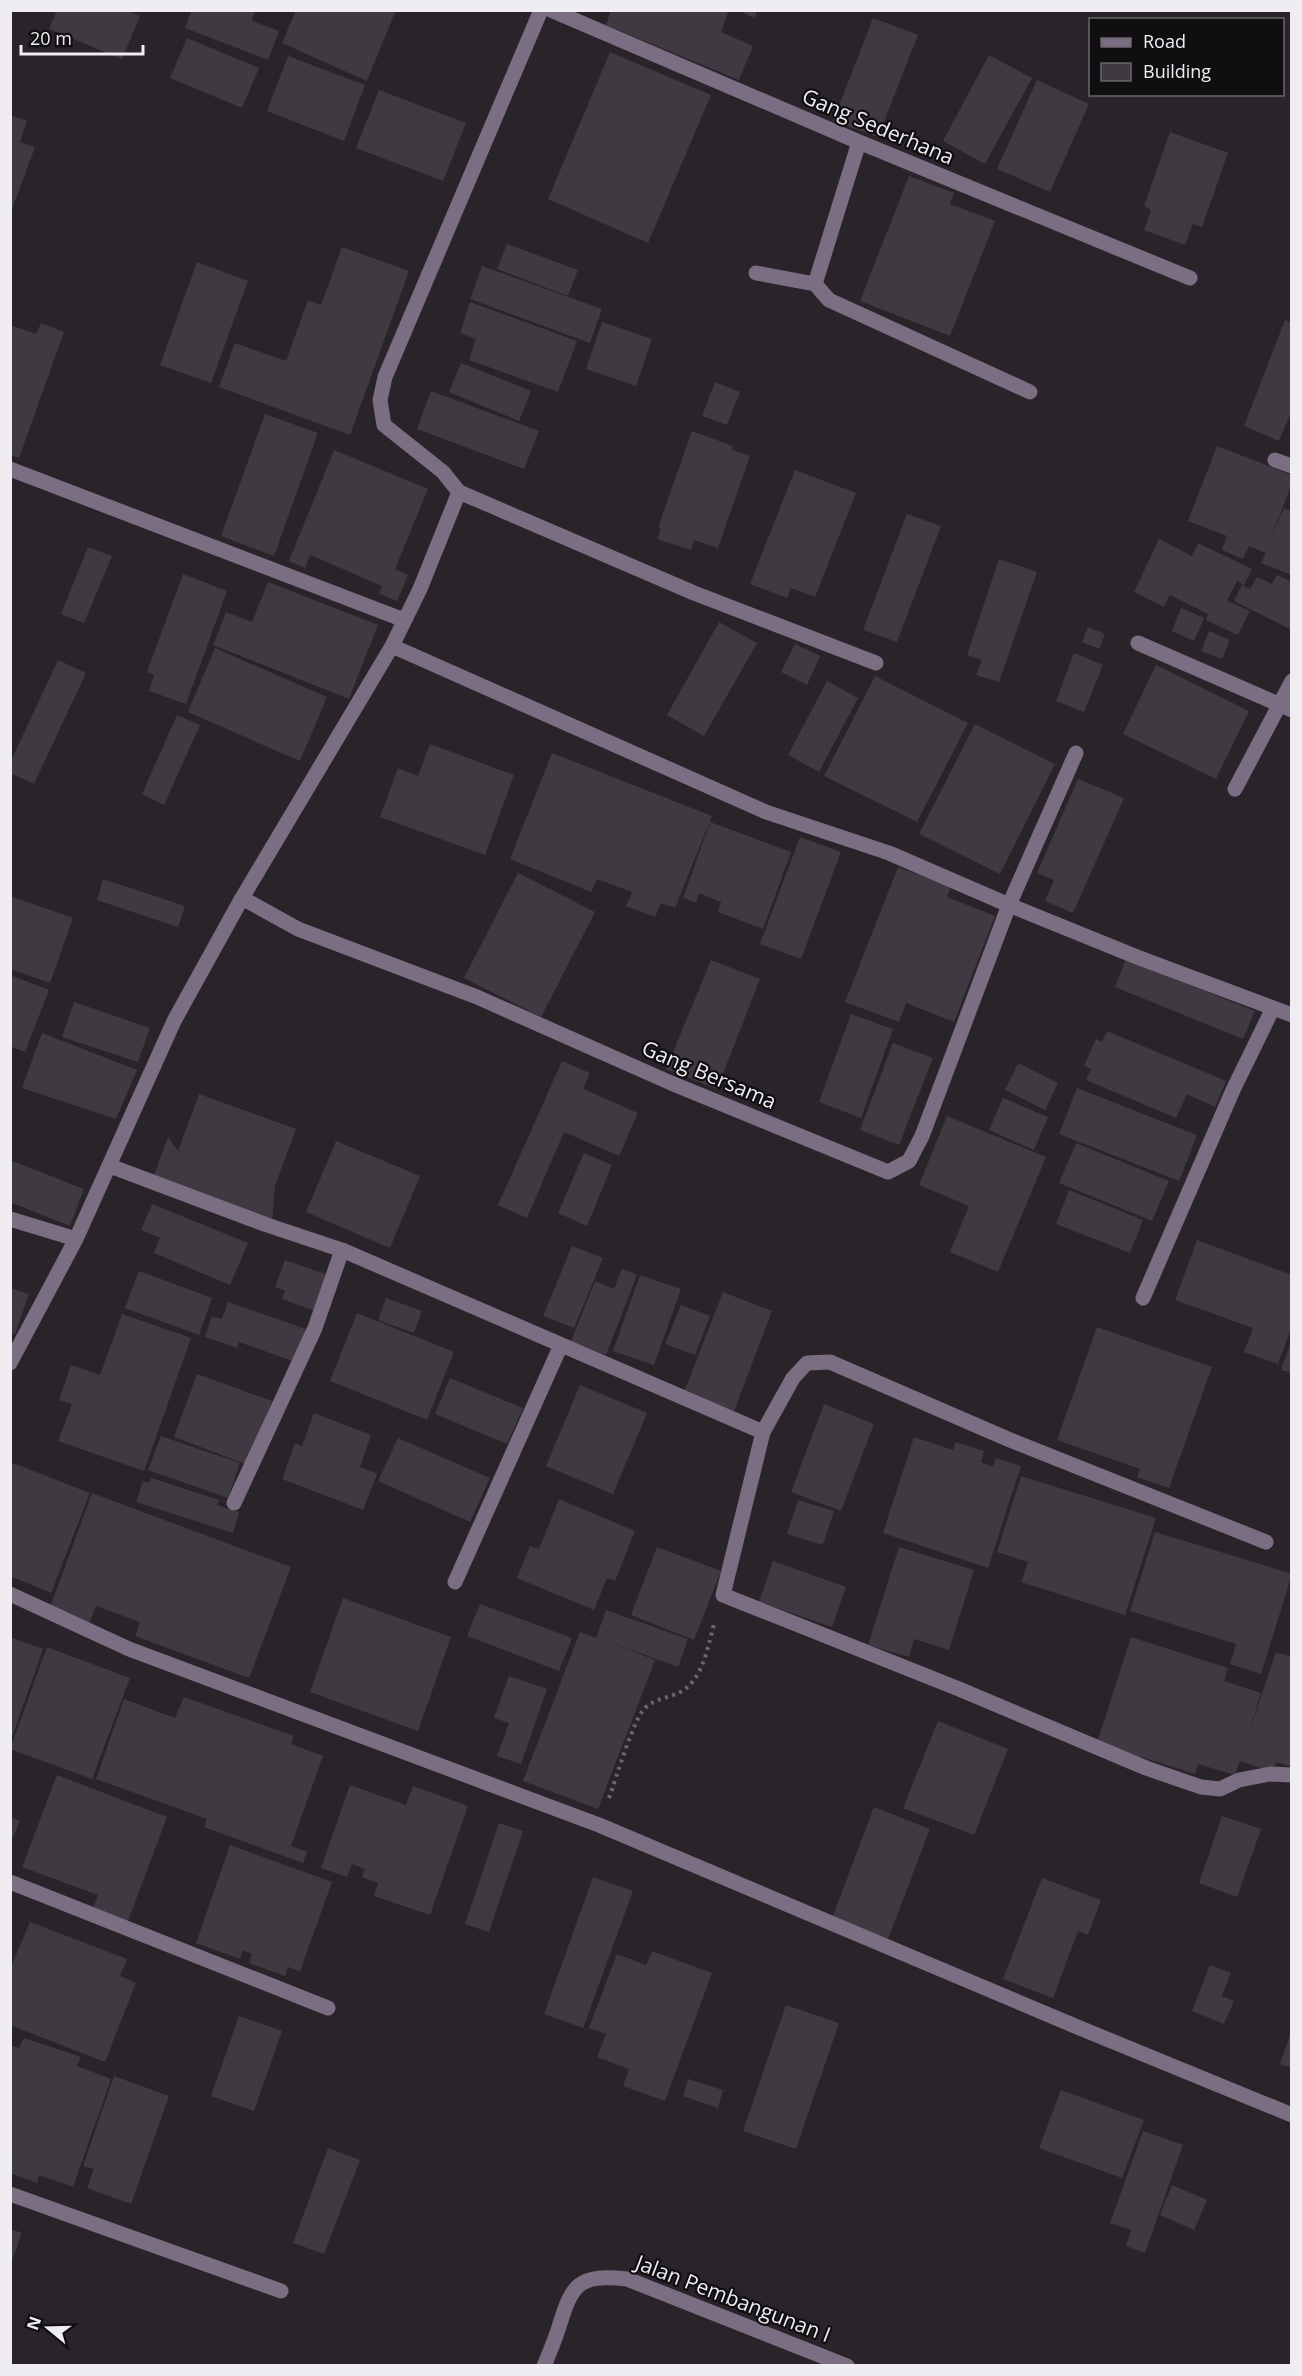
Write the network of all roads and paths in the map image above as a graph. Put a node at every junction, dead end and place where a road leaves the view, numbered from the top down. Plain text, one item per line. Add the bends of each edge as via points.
1 (541, 10) edge
2 (550, 10) edge
3 (859, 142) junction
4 (756, 273) dead end
5 (1190, 278) dead end
6 (815, 284) junction
7 (1030, 392) dead end
8 (1275, 460) dead end
9 (1292, 466) edge
10 (10, 469) edge
11 (459, 492) junction
12 (404, 620) junction
13 (1138, 643) dead end
14 (392, 646) junction
15 (876, 663) dead end
16 (1292, 681) edge
17 (1285, 707) edge
18 (1076, 753) dead end
19 (1235, 789) dead end
20 (242, 898) junction
21 (1009, 905) junction
22 (1273, 1008) junction
23 (1292, 1015) edge
24 (110, 1166) junction
25 (10, 1219) edge
26 (76, 1239) junction
27 (342, 1250) junction
28 (1143, 1298) dead end
29 (561, 1345) junction
30 (10, 1363) edge
31 (763, 1432) junction
32 (234, 1503) dead end
33 (1266, 1542) dead end
34 (455, 1582) dead end
35 (10, 1594) edge
36 (723, 1595) junction
37 (1292, 1775) edge
38 (599, 1825) junction
39 (10, 1882) edge
40 (328, 2008) dead end
41 (1292, 2115) edge
42 (10, 2194) edge
43 (281, 2290) dead end
44 (544, 2366) edge
45 (847, 2366) edge

1 - 11 street via 385,377 380,400 384,425 443,472
2 - 3 street, Gang Sederhana
3 - 5 street, Gang Sederhana
3 - 6 street
4 - 6 street
6 - 7 street via 829,300
8 - 9 street
10 - 12 street
11 - 12 street
11 - 15 street via 694,593
12 - 14 street
13 - 17 street
14 - 20 street
14 - 21 street via 766,812 889,853
16 - 17 street
17 - 19 street
18 - 21 street
20 - 21 street, Gang Bersama via 298,929 477,997 671,1083 888,1172 909,1161 922,1136
20 - 24 street via 174,1021
21 - 22 street
22 - 23 street
22 - 28 street
24 - 26 street
24 - 27 street
25 - 26 street
26 - 30 street
27 - 29 street
27 - 32 street via 315,1328
29 - 31 street
29 - 34 street
31 - 33 street via 793,1378 807,1363 830,1362 1010,1440
31 - 36 street
35 - 38 street via 129,1649
36 - 37 street via 1201,1787 1220,1789 1239,1780 1270,1774
36 - 38 path via 695,1678 681,1692 645,1708 635,1725
38 - 41 street
39 - 40 street
42 - 43 street
44 - 45 street, Jalan Pembangunan I via 571,2292 582,2283 604,2277 627,2279

